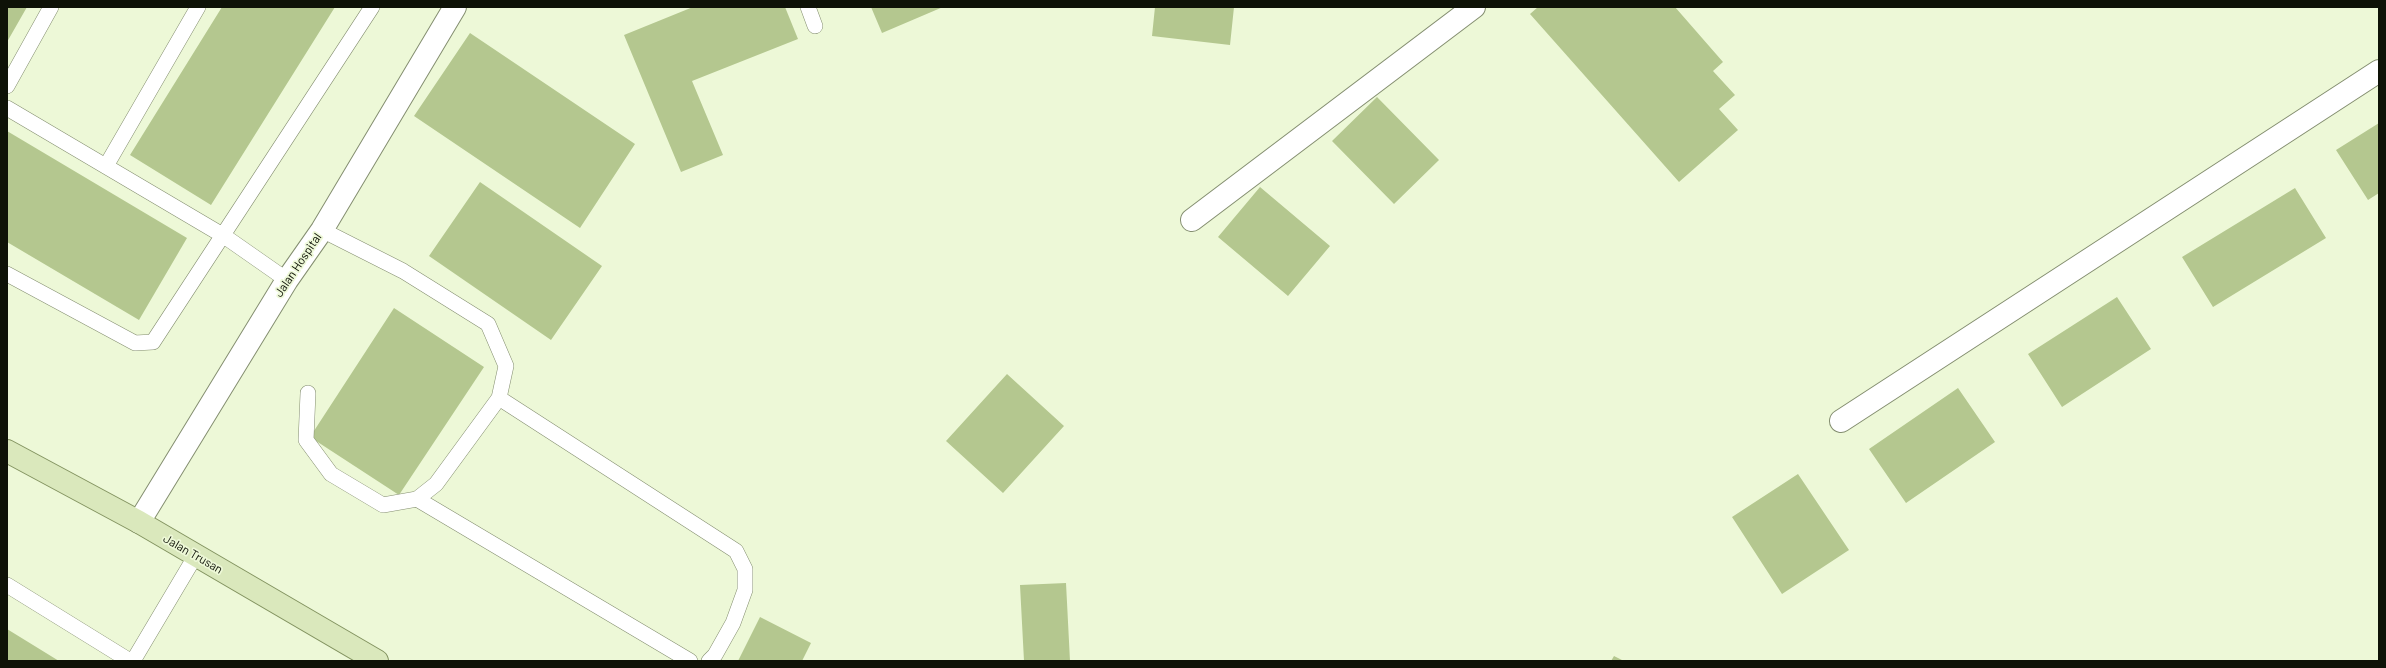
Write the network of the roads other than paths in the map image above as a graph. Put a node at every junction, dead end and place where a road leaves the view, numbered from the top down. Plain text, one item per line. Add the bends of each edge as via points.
1 (51, 7) edge
2 (198, 7) edge
3 (372, 7) edge
4 (455, 7) edge
5 (808, 7) edge
6 (1474, 7) edge
7 (815, 26) dead end
8 (2379, 71) edge
9 (7, 86) edge
10 (7, 108) edge
11 (106, 166) junction
12 (1192, 220) dead end
13 (322, 230) junction
14 (224, 236) junction
15 (7, 274) edge
16 (287, 280) junction
17 (308, 393) dead end
18 (500, 398) junction
19 (1841, 421) dead end
20 (7, 451) edge
21 (417, 499) junction
22 (139, 522) junction
23 (196, 555) junction
24 (7, 585) edge
25 (132, 661) edge
26 (377, 661) edge
27 (690, 661) edge
28 (708, 661) edge

1 - 9 lane
2 - 11 lane
3 - 14 lane
4 - 13 street, Jalan Hospital
5 - 7 lane
6 - 12 street
8 - 19 street
10 - 11 lane
11 - 14 lane
13 - 16 street, Jalan Hospital
13 - 18 lane via 403,271 488,324 506,366
14 - 15 lane via 153,342 136,343
14 - 16 lane
16 - 22 street, Jalan Hospital
17 - 21 lane via 306,440 331,474 383,505
18 - 21 lane via 436,484
18 - 28 lane via 736,551 744,568 745,590 733,623 715,655
20 - 22 main road, Jalan Trusan
21 - 27 lane
22 - 23 main road, Jalan Trusan
23 - 25 lane
23 - 26 main road, Jalan Trusan
24 - 25 lane

